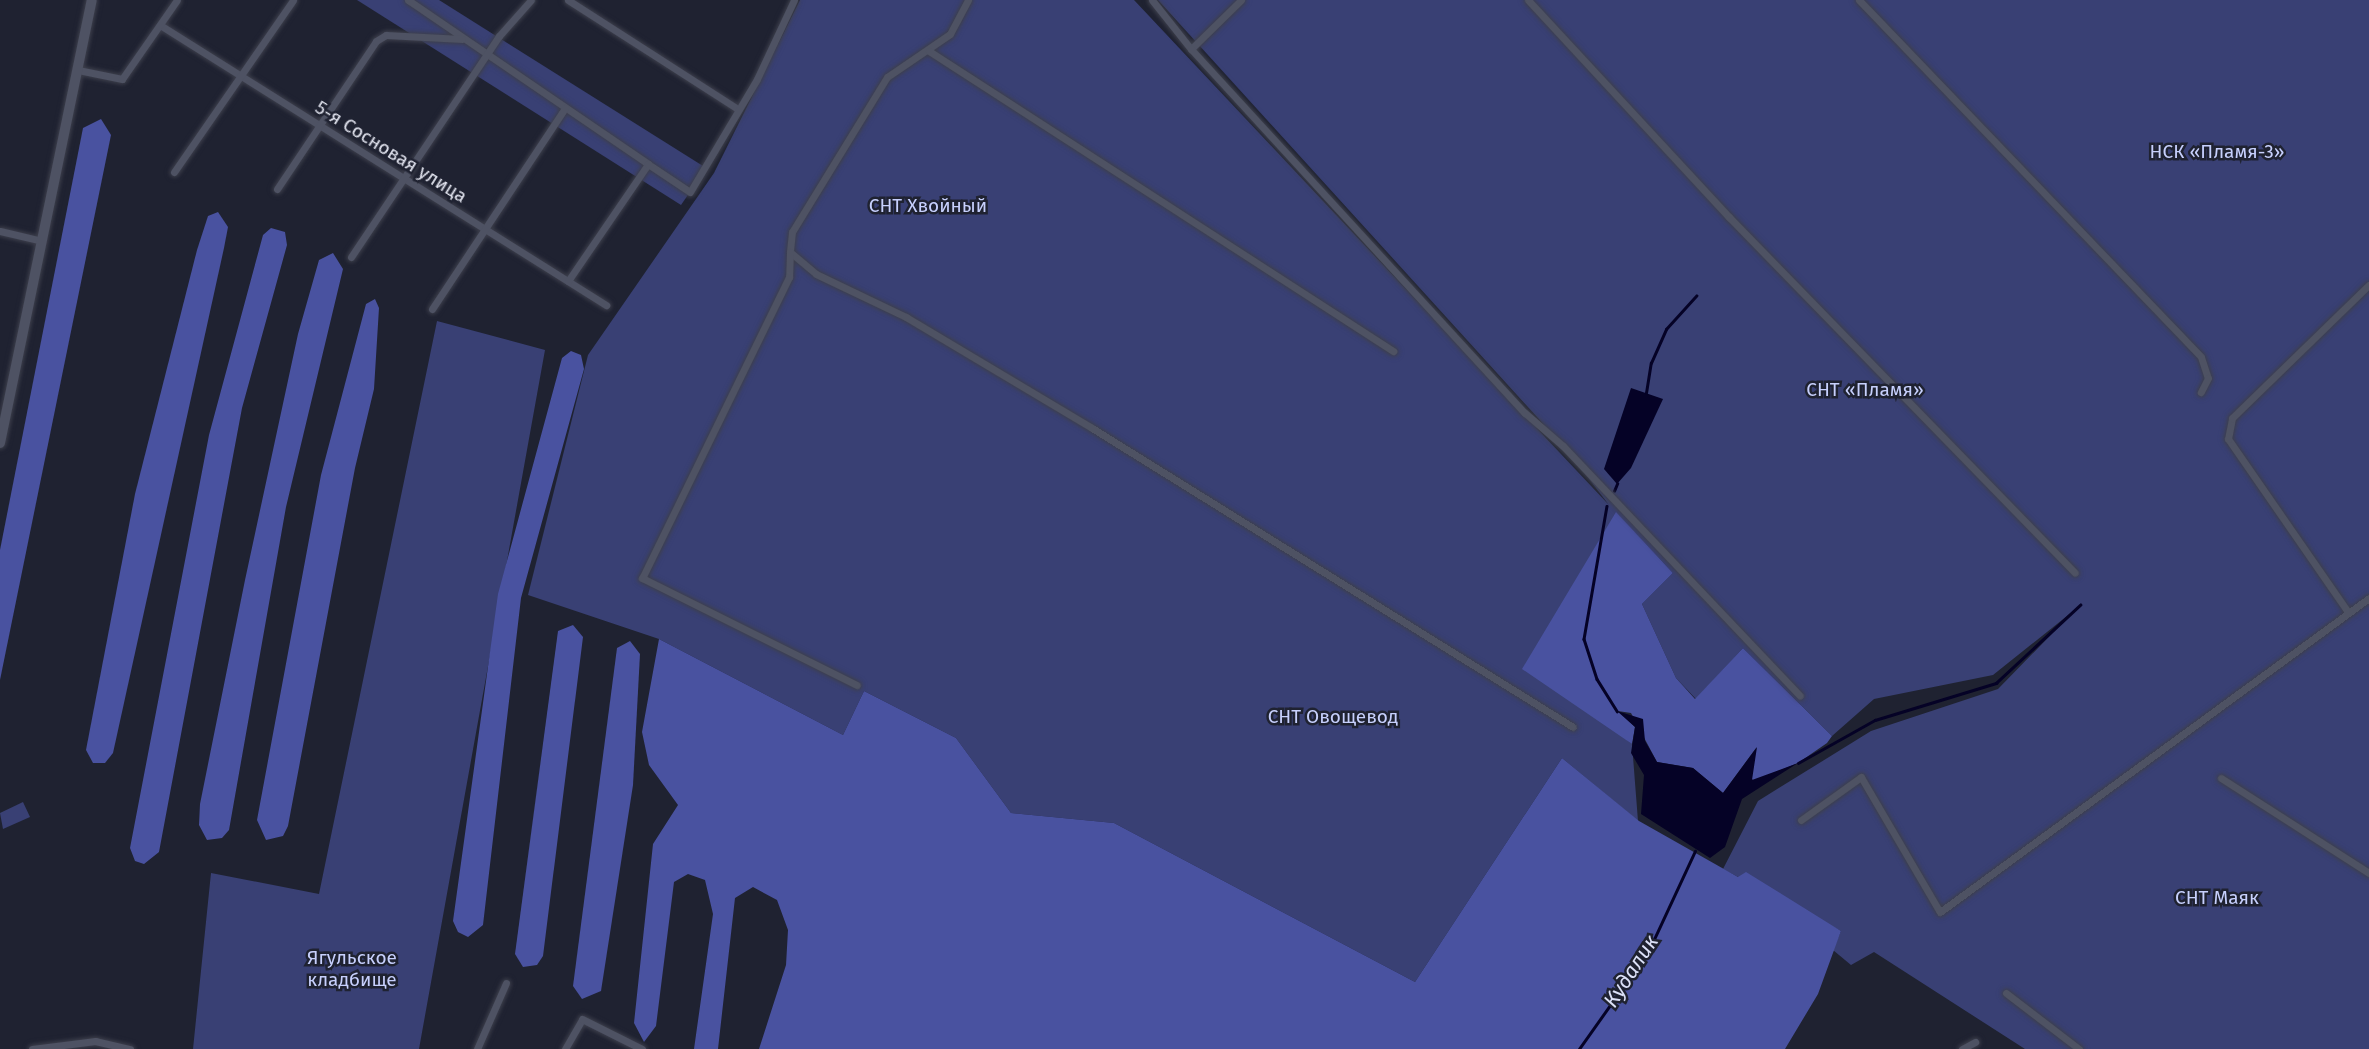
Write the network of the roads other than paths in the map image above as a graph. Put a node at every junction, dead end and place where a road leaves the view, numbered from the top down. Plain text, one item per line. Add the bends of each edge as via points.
1 (92, 0) edge
2 (177, 0) edge
3 (293, 0) edge
4 (408, 0) edge
5 (531, 0) edge
6 (568, 0) edge
7 (794, 0) edge
8 (968, 0) edge
9 (1152, 0) edge
10 (1241, 0) edge
11 (1528, 0) edge
12 (1859, 0) edge
13 (160, 25) junction
14 (464, 39) junction
15 (1191, 49) junction
16 (929, 51) junction
17 (487, 54) junction
18 (78, 70) junction
19 (240, 75) junction
20 (565, 108) junction
21 (738, 109) junction
22 (321, 126) junction
23 (648, 164) junction
24 (174, 172) dead end
25 (401, 176) junction
26 (277, 189) dead end
27 (485, 229) junction
28 (0, 231) edge
29 (42, 241) junction
30 (790, 252) junction
31 (351, 257) dead end
32 (568, 281) junction
33 (2369, 285) edge
34 (606, 305) dead end
35 (432, 309) dead end
36 (1392, 351) dead end
37 (2202, 392) dead end
38 (0, 443) edge
39 (2075, 573) dead end
40 (2369, 598) edge
41 (2348, 612) junction
42 (857, 685) dead end
43 (1800, 696) dead end
44 (1573, 727) dead end
45 (2221, 778) dead end
46 (1801, 820) dead end
47 (2369, 873) edge
48 (506, 983) dead end
49 (2006, 993) dead end
50 (1975, 1042) dead end
51 (32, 1049) edge
52 (130, 1049) edge
53 (477, 1049) edge
54 (565, 1049) edge
55 (642, 1049) edge
56 (1962, 1049) edge
57 (2079, 1049) edge

1 - 18 street
2 - 13 street
3 - 19 street
4 - 14 street
5 - 17 street
6 - 21 street
7 - 21 street
8 - 16 street via 950,34
9 - 15 street
10 - 15 street
11 - 39 street via 1704,191
12 - 37 street via 2201,357 2208,378
13 - 18 street via 122,79
13 - 19 street, 5-я Сосновая улица
14 - 17 street
14 - 22 street via 380,38
15 - 43 street via 1525,413 1563,446
16 - 30 street via 887,77 792,232
16 - 36 street
17 - 20 street
17 - 25 street
18 - 29 street
19 - 22 street, 5-я Сосновая улица
19 - 24 street
20 - 23 street
20 - 27 street
21 - 23 street via 690,192
22 - 25 street, 5-я Сосновая улица
22 - 26 street
23 - 32 street
25 - 27 street, 5-я Сосновая улица
25 - 31 street
27 - 32 street, 5-я Сосновая улица
27 - 35 street
28 - 29 street
29 - 38 street
30 - 42 street via 789,277 642,578
30 - 44 street via 816,274 906,317 1092,428
32 - 34 street, 5-я Сосновая улица
33 - 41 street via 2232,418 2228,439
40 - 41 street
41 - 46 street via 1940,912 1861,777
45 - 47 street
48 - 53 street
49 - 57 street
50 - 56 street
51 - 52 street via 95,1041
54 - 55 street via 582,1018

